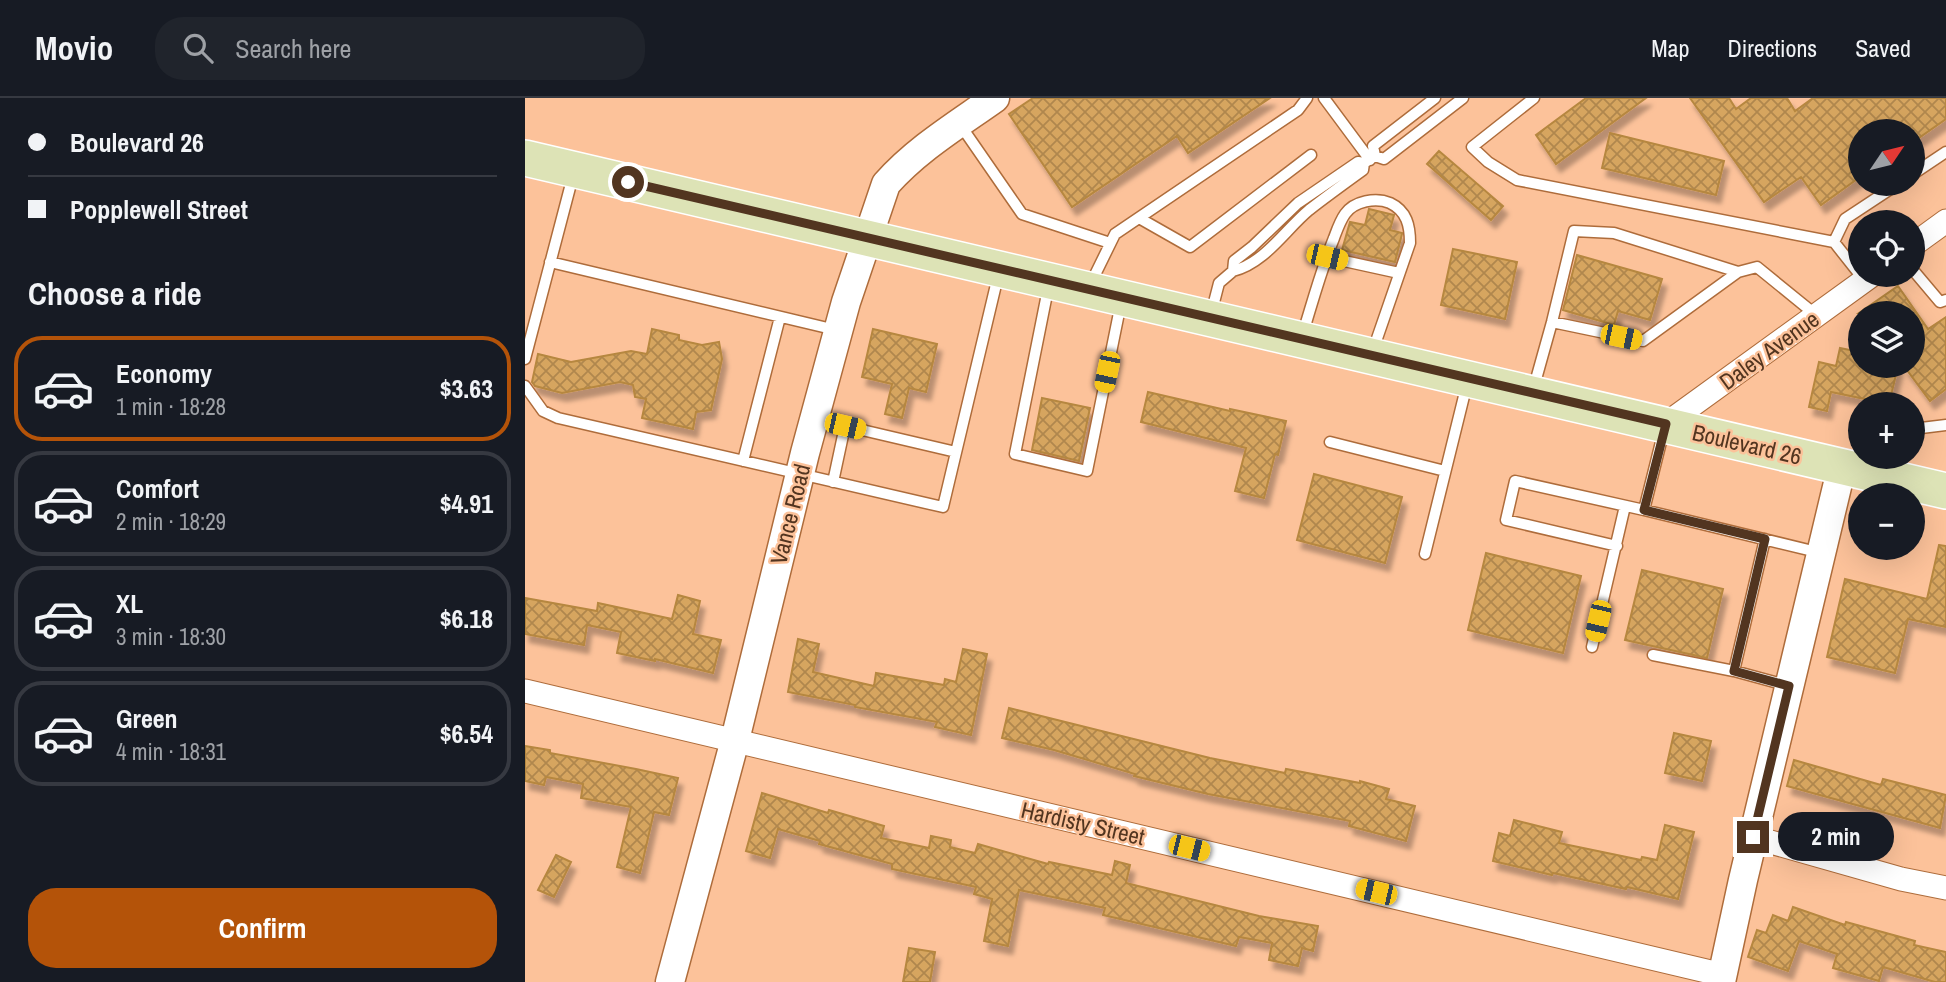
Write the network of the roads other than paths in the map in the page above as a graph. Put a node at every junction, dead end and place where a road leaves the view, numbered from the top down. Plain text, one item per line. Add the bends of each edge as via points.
1 (995, 98) edge
2 (1307, 98) edge
3 (1324, 98) edge
4 (1435, 98) edge
5 (1463, 98) edge
6 (1534, 98) edge
7 (959, 123) junction
8 (1946, 152) edge
9 (1311, 155) dead end
10 (525, 158) edge
11 (1370, 159) junction
12 (1925, 166) edge
13 (575, 170) junction
14 (1880, 196) edge
15 (1139, 218) junction
16 (1946, 221) edge
17 (1925, 236) edge
18 (868, 238) junction
19 (1834, 242) junction
20 (1111, 243) junction
21 (1848, 256) edge
22 (1327, 257) junction
23 (550, 262) junction
24 (1000, 269) junction
25 (1738, 272) junction
26 (1399, 274) junction
27 (1050, 280) junction
28 (1925, 284) edge
29 (1854, 287) edge
30 (1088, 289) junction
31 (1123, 297) junction
32 (1946, 300) edge
33 (1816, 315) junction
34 (780, 317) junction
35 (1210, 318) junction
36 (1552, 322) junction
37 (838, 331) junction
38 (1301, 339) junction
39 (1371, 356) junction
40 (525, 359) edge
41 (1468, 378) junction
42 (525, 386) edge
43 (1532, 393) junction
44 (1666, 424) junction
45 (1946, 425) edge
46 (1925, 428) edge
47 (1330, 442) dead end
48 (956, 452) junction
49 (743, 461) junction
50 (1848, 465) edge
51 (1863, 469) edge
52 (1867, 469) edge
53 (1445, 471) junction
54 (800, 475) junction
55 (833, 482) junction
56 (1946, 491) edge
57 (1625, 506) junction
58 (1644, 510) junction
59 (1765, 539) junction
60 (1617, 546) junction
61 (1425, 554) dead end
62 (1821, 554) junction
63 (1593, 647) dead end
64 (1653, 654) dead end
65 (1734, 671) junction
66 (1789, 686) junction
67 (525, 691) edge
68 (735, 740) junction
69 (1753, 837) junction
70 (1946, 888) edge
71 (1722, 978) edge
72 (670, 982) edge

1 - 7 street, Vance Road
2 - 15 lane via 1298,110
3 - 11 lane
4 - 11 lane via 1373,146
5 - 11 lane via 1384,159
6 - 19 lane via 1472,147 1517,180
7 - 18 street, Vance Road via 886,184
7 - 20 lane via 1022,214
8 - 12 lane
9 - 15 lane via 1190,247
10 - 13 main road, Boulevard 26
11 - 35 lane via 1358,162 1298,203 1234,261 1233,271 1219,283
13 - 18 main road, Boulevard 26
13 - 23 lane
14 - 19 lane via 1845,219
15 - 20 lane via 1115,234
16 - 17 street
18 - 24 main road, Boulevard 26
18 - 37 street, Vance Road
19 - 21 lane
20 - 30 lane
22 - 26 lane
22 - 26 lane via 1349,209 1383,200 1408,220 1410,243
22 - 38 lane
23 - 34 lane
23 - 40 lane
24 - 27 main road, Boulevard 26
24 - 48 lane
25 - 33 lane via 1756,267
25 - 36 lane via 1643,341
25 - 36 lane via 1613,233 1574,231
26 - 39 lane
27 - 30 main road, Boulevard 26
27 - 31 lane via 1015,454 1087,471
28 - 32 lane via 1940,302
29 - 33 street, Daley Avenue
30 - 31 main road, Boulevard 26
31 - 35 main road, Boulevard 26
33 - 44 street, Daley Avenue
34 - 37 lane
34 - 49 lane
35 - 38 main road, Boulevard 26
36 - 43 lane
37 - 54 street, Vance Road
38 - 39 main road, Boulevard 26
39 - 41 main road, Boulevard 26
41 - 43 main road, Boulevard 26
41 - 53 lane
42 - 49 lane via 543,411 558,418
43 - 44 main road, Boulevard 26
44 - 50 main road, Boulevard 26
44 - 58 lane
45 - 46 lane
47 - 53 lane
48 - 55 lane via 943,507
48 - 55 lane via 845,426
49 - 54 lane
51 - 62 street
52 - 56 main road, Boulevard 26
53 - 61 lane
54 - 55 lane
54 - 68 street, Vance Road
57 - 58 lane
57 - 60 lane
57 - 60 lane via 1515,481 1506,520
58 - 59 lane
59 - 62 lane
59 - 65 lane
60 - 63 lane
62 - 66 street
64 - 65 lane
65 - 66 lane
66 - 69 street
67 - 68 street, Hardisty Street
68 - 71 street, Hardisty Street
68 - 72 street, Vance Road
69 - 70 street
69 - 71 street

